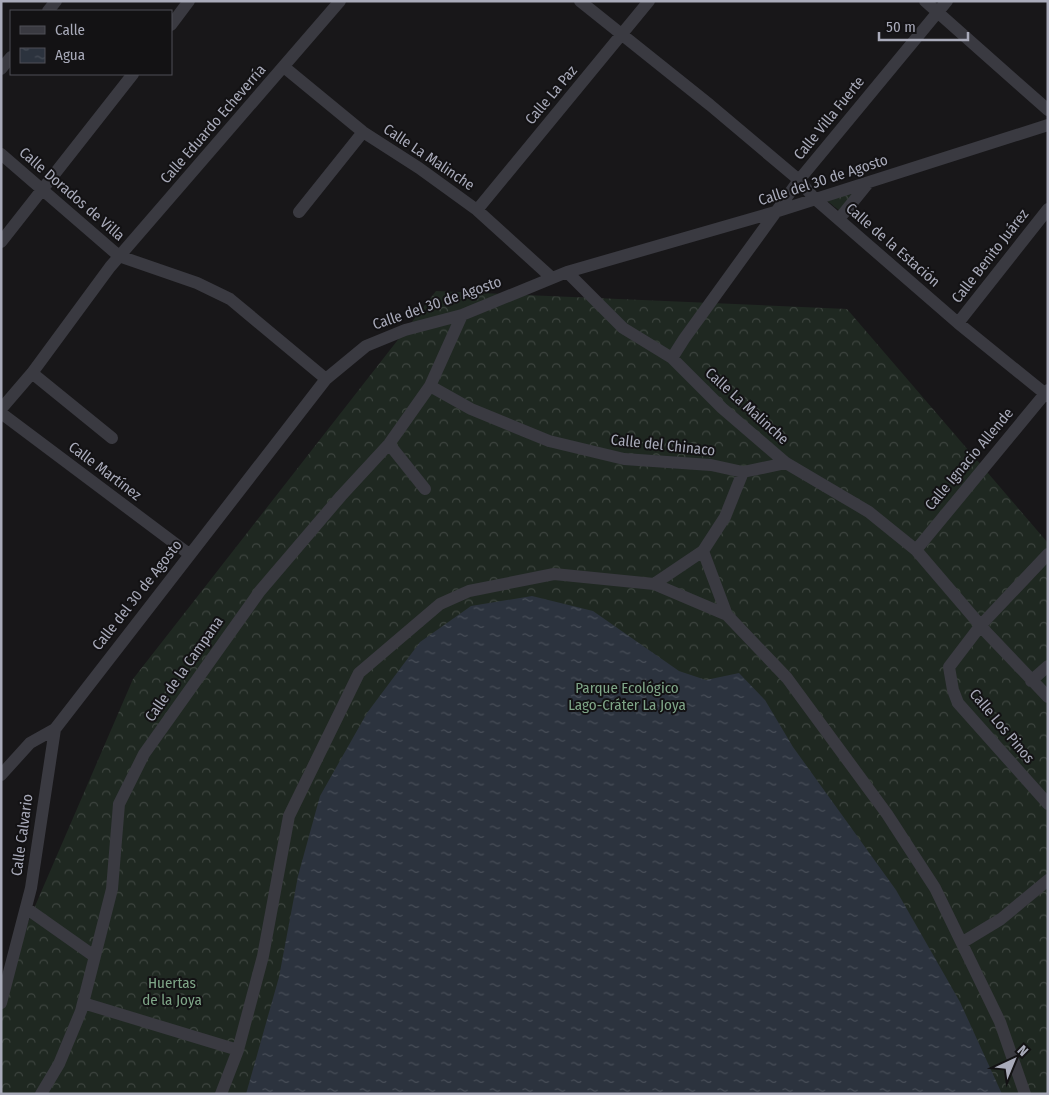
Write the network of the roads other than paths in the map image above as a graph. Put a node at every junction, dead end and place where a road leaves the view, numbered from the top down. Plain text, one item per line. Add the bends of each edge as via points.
1 (189, 1) edge
2 (340, 1) edge
3 (580, 1) edge
4 (649, 1) edge
5 (926, 1) edge
6 (947, 1) edge
7 (938, 12) junction
8 (172, 23) edge
9 (622, 36) junction
10 (10, 58) edge
11 (284, 67) junction
12 (1, 69) edge
13 (132, 75) edge
14 (1048, 110) edge
15 (1048, 125) edge
16 (363, 132) junction
17 (1, 154) edge
18 (799, 180) junction
19 (869, 182) junction
20 (43, 190) junction
21 (814, 198) junction
22 (1048, 209) edge
23 (477, 210) junction
24 (299, 212) dead end
25 (775, 212) junction
26 (839, 218) junction
27 (1, 242) edge
28 (119, 256) junction
29 (567, 272) junction
30 (552, 278) junction
31 (462, 315) junction
32 (958, 323) junction
33 (672, 358) junction
34 (32, 373) junction
35 (326, 379) junction
36 (430, 386) junction
37 (1047, 393) edge
38 (1, 411) edge
39 (112, 438) dead end
40 (389, 444) junction
41 (786, 463) junction
42 (743, 472) junction
43 (425, 489) dead end
44 (916, 550) junction
45 (703, 551) junction
46 (189, 554) junction
47 (1048, 554) edge
48 (654, 584) junction
49 (727, 615) junction
50 (981, 625) junction
51 (1048, 666) edge
52 (1031, 681) junction
53 (1048, 697) edge
54 (55, 729) junction
55 (1, 774) edge
56 (1048, 804) edge
57 (1048, 880) edge
58 (26, 908) junction
59 (963, 942) junction
60 (94, 956) junction
61 (5, 974) edge
62 (83, 1002) junction
63 (1, 1003) edge
64 (238, 1050) junction
65 (42, 1094) edge
66 (221, 1094) edge
67 (1025, 1094) edge

1 - 8 street
2 - 11 street, Calle Eduardo Echeverría
3 - 9 street, Calle de la Estación
4 - 9 street, Calle La Paz
5 - 7 street
6 - 7 street, Calle Villa Fuerte
7 - 14 street
7 - 18 street, Calle Villa Fuerte
9 - 18 street, Calle de la Estación
9 - 23 street, Calle La Paz
10 - 12 street
11 - 16 street, Calle La Malinche
11 - 28 street, Calle Eduardo Echeverría
13 - 20 street
15 - 19 street, Calle del 30 de Agosto
16 - 23 street, Calle La Malinche
16 - 24 street
17 - 20 street, Calle Dorados de Villa
18 - 21 street, Calle de la Estación
18 - 25 street, Calle Villa Fuerte
19 - 21 street, Calle del 30 de Agosto
19 - 26 street
20 - 27 street
20 - 28 street, Calle Dorados de Villa
21 - 25 street, Calle del 30 de Agosto
21 - 26 street, Calle de la Estación
22 - 32 street, Calle Benito Juárez
23 - 30 street, Calle La Malinche
25 - 29 street, Calle del 30 de Agosto
25 - 33 street, Calle Villa Fuerte
26 - 32 street, Calle de la Estación
28 - 34 street, Calle Eduardo Echeverría
28 - 35 street, Calle Dorados de Villa via 197,283 230,299
29 - 30 street, Calle del 30 de Agosto
29 - 33 street, Calle La Malinche via 623,328
30 - 31 street, Calle del 30 de Agosto
31 - 35 street, Calle del 30 de Agosto via 405,330 366,346
31 - 36 street, Calle de la Campana
32 - 37 street, Calle de la Estación
33 - 41 street, Calle La Malinche via 722,408
34 - 38 street, Calle Eduardo Echeverría
34 - 39 street
35 - 46 street, Calle del 30 de Agosto
36 - 40 street, Calle de la Campana
36 - 42 street, Calle del Chinaco via 471,409 549,441 624,460 711,465
37 - 44 street, Calle Ignacio Allende
38 - 46 street, Calle Martínez
40 - 43 street
40 - 60 street, Calle de la Campana via 340,496 260,591 144,754 120,804 112,889
41 - 42 street, Calle del Chinaco
41 - 44 street, Calle La Malinche via 869,512
42 - 45 street via 725,517
44 - 50 street, Calle La Malinche
45 - 48 street
45 - 49 street
46 - 54 street, Calle del 30 de Agosto
47 - 50 street
48 - 49 street
48 - 64 street via 554,574 469,590 440,604 359,674 289,816 263,956
49 - 59 street via 787,678 886,814 935,888
50 - 52 street, Calle La Malinche
50 - 56 street, Calle Los Pinos via 949,667 952,690 958,703
51 - 52 street
52 - 53 street, Calle La Malinche
54 - 55 street via 30,743
54 - 58 street, Calle Calvario
57 - 59 street via 1001,919
58 - 60 street
58 - 61 street, Calle Calvario
59 - 67 street via 1000,1022
60 - 62 street, Calle de la Campana
61 - 63 street, Calle Calvario
62 - 64 street
62 - 65 street, Calle de la Campana via 63,1055
64 - 66 street

